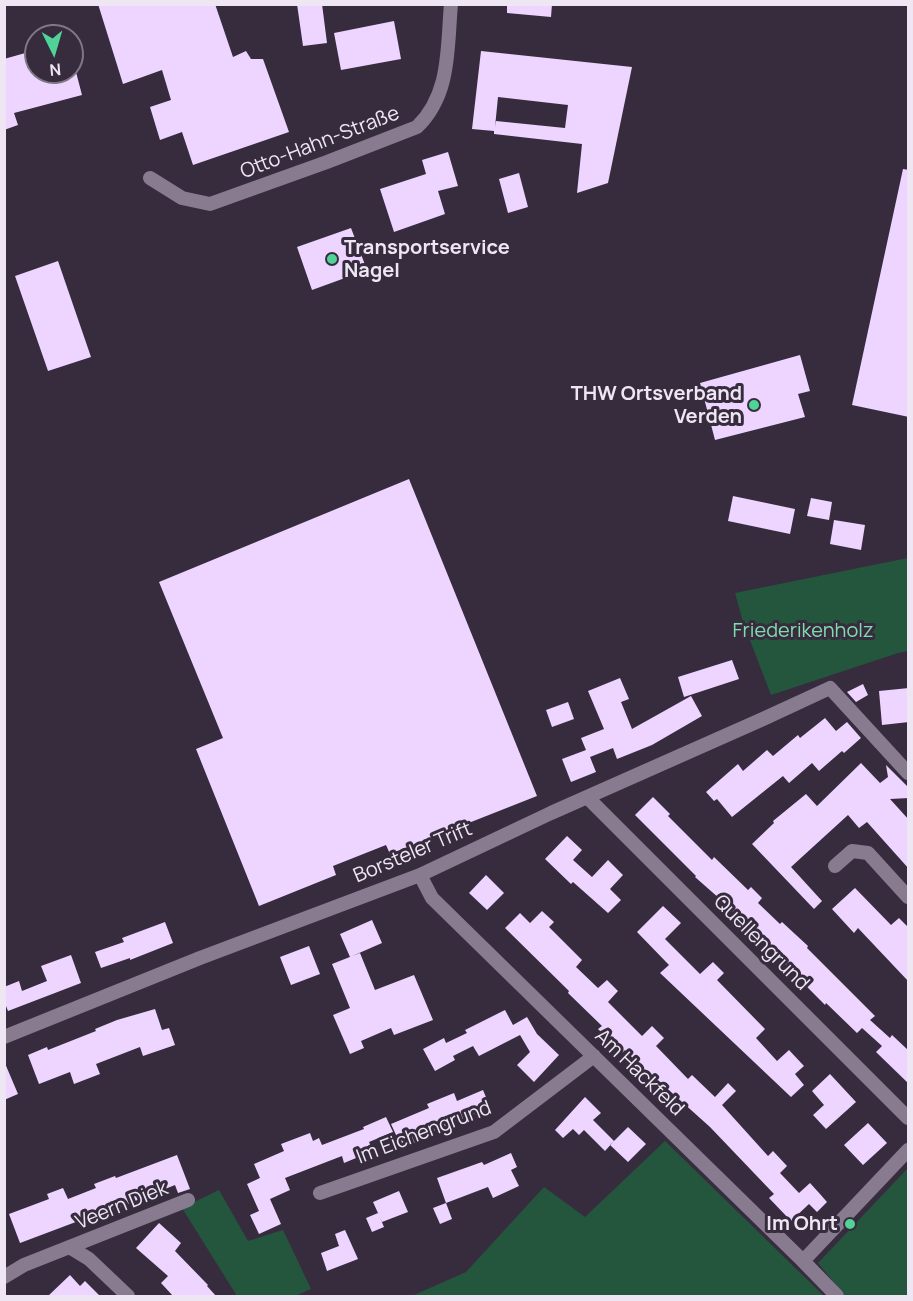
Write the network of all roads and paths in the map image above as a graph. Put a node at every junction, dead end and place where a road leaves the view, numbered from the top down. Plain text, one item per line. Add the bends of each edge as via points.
1 (451, 4) edge
2 (150, 178) dead end
3 (909, 773) edge
4 (587, 796) junction
5 (835, 866) dead end
6 (420, 874) junction
7 (909, 897) edge
8 (4, 1037) edge
9 (594, 1056) junction
10 (909, 1118) edge
11 (909, 1150) edge
12 (320, 1193) dead end
13 (188, 1200) dead end
14 (71, 1248) junction
15 (803, 1261) junction
16 (4, 1277) edge
17 (128, 1296) edge
18 (837, 1296) edge

1 - 2 street, Otto-Hahn-Straße via 443,85 428,116 417,127 210,204 182,198
3 - 4 street, Borsteler Trift via 830,688
4 - 6 street, Borsteler Trift
4 - 10 street, Quellengrund
5 - 7 street via 852,851 868,853
6 - 8 street, Borsteler Trift
6 - 9 street, Am Hackfeld via 432,898
9 - 12 street, Im Eichengrund via 494,1132
9 - 15 street, Am Hackfeld
11 - 15 street
13 - 14 street, Veern Diek
14 - 16 street, Veern Diek via 24,1265
14 - 17 street, Veern Diek via 90,1259
15 - 18 street, Am Hackfeld

